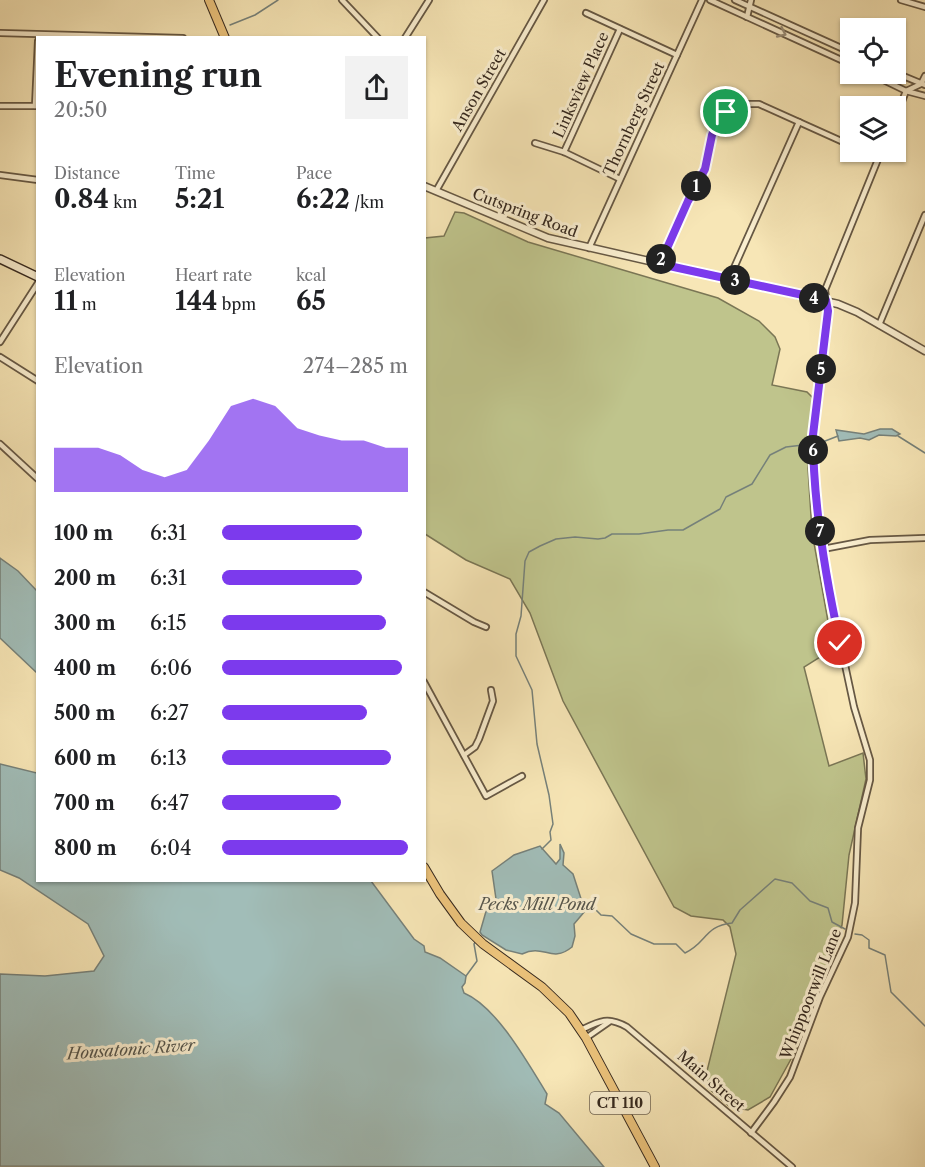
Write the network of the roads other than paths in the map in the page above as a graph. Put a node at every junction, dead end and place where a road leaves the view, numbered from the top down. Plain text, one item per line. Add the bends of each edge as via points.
1 (209, 0) edge
2 (342, 0) edge
3 (429, 0) edge
4 (544, 0) edge
5 (702, 0) edge
6 (710, 0) edge
7 (735, 0) edge
8 (751, 0) edge
9 (901, 0) edge
10 (750, 7) junction
11 (925, 7) edge
12 (586, 13) dead end
13 (747, 17) junction
14 (620, 29) junction
15 (0, 33) edge
16 (224, 36) edge
17 (376, 36) edge
18 (406, 36) edge
19 (36, 37) edge
20 (840, 48) edge
21 (677, 55) junction
22 (840, 59) edge
23 (925, 76) edge
24 (906, 77) edge
25 (892, 84) edge
26 (923, 85) edge
27 (906, 91) junction
28 (904, 96) edge
29 (925, 96) edge
30 (0, 106) edge
31 (36, 106) edge
32 (799, 122) junction
33 (840, 140) edge
34 (535, 143) dead end
35 (564, 152) junction
36 (877, 162) edge
37 (0, 175) edge
38 (620, 179) junction
39 (36, 180) edge
40 (426, 187) edge
41 (436, 191) junction
42 (925, 215) edge
43 (589, 248) junction
44 (0, 259) edge
45 (660, 264) junction
46 (36, 276) edge
47 (729, 279) junction
48 (36, 286) edge
49 (826, 300) junction
50 (879, 325) junction
51 (0, 342) edge
52 (925, 351) edge
53 (0, 357) edge
54 (36, 380) edge
55 (0, 444) edge
56 (36, 477) edge
57 (925, 538) edge
58 (823, 549) junction
59 (426, 593) edge
60 (486, 627) dead end
61 (426, 686) edge
62 (491, 690) dead end
63 (464, 755) junction
64 (522, 776) dead end
65 (426, 870) edge
66 (609, 1022) junction
67 (581, 1030) junction
68 (586, 1038) junction
69 (750, 1133) junction
70 (655, 1167) edge
71 (792, 1167) edge

1 - 16 main road
2 - 17 street
3 - 18 street
4 - 41 street, Anson Street
5 - 21 street, Thornberg Street
6 - 13 street
7 - 10 street
8 - 10 street
9 - 11 street
10 - 13 street
10 - 20 street
12 - 14 street
13 -> 22 street
14 - 21 street
14 - 35 street, Linksview Place
15 - 19 street
21 - 38 street, Thornberg Street
23 - 26 street
24 - 26 street
25 - 27 street
26 - 27 street
27 - 28 street
27 - 29 street
30 - 31 street
32 - 33 street
32 - 45 street via 752,103 737,106 719,118 705,169
32 - 47 street
34 - 35 street
35 - 38 street
36 - 49 street, Whippoorwill Lane via 825,290
37 - 39 street
38 - 43 street, Thornberg Street
40 - 41 street, Cutspring Road
41 - 43 street, Cutspring Road via 548,238
42 - 50 street
43 - 45 street, Cutspring Road
44 - 46 main road
45 - 47 street, Cutspring Road
47 - 49 street, Cutspring Road
48 - 51 street
49 - 50 street, Cutspring Road via 848,307
49 - 58 street, Whippoorwill Lane via 828,311 813,435
50 - 52 street, Cutspring Road
53 - 54 street
55 - 56 street
57 - 58 street via 870,540
58 - 69 street, Whippoorwill Lane via 854,707 871,769 858,828 855,903 848,937 820,997 797,1063
59 - 60 street
61 - 63 street
62 - 63 street via 494,701 479,740
63 - 64 street via 486,796
65 - 67 main road, CT 110 via 452,912 478,940 551,994
66 - 67 street via 602,1020
66 - 68 street
66 - 69 street, Main Street via 631,1030
67 - 68 main road, CT 110
68 - 70 main road, CT 110
69 - 71 street, Main Street

